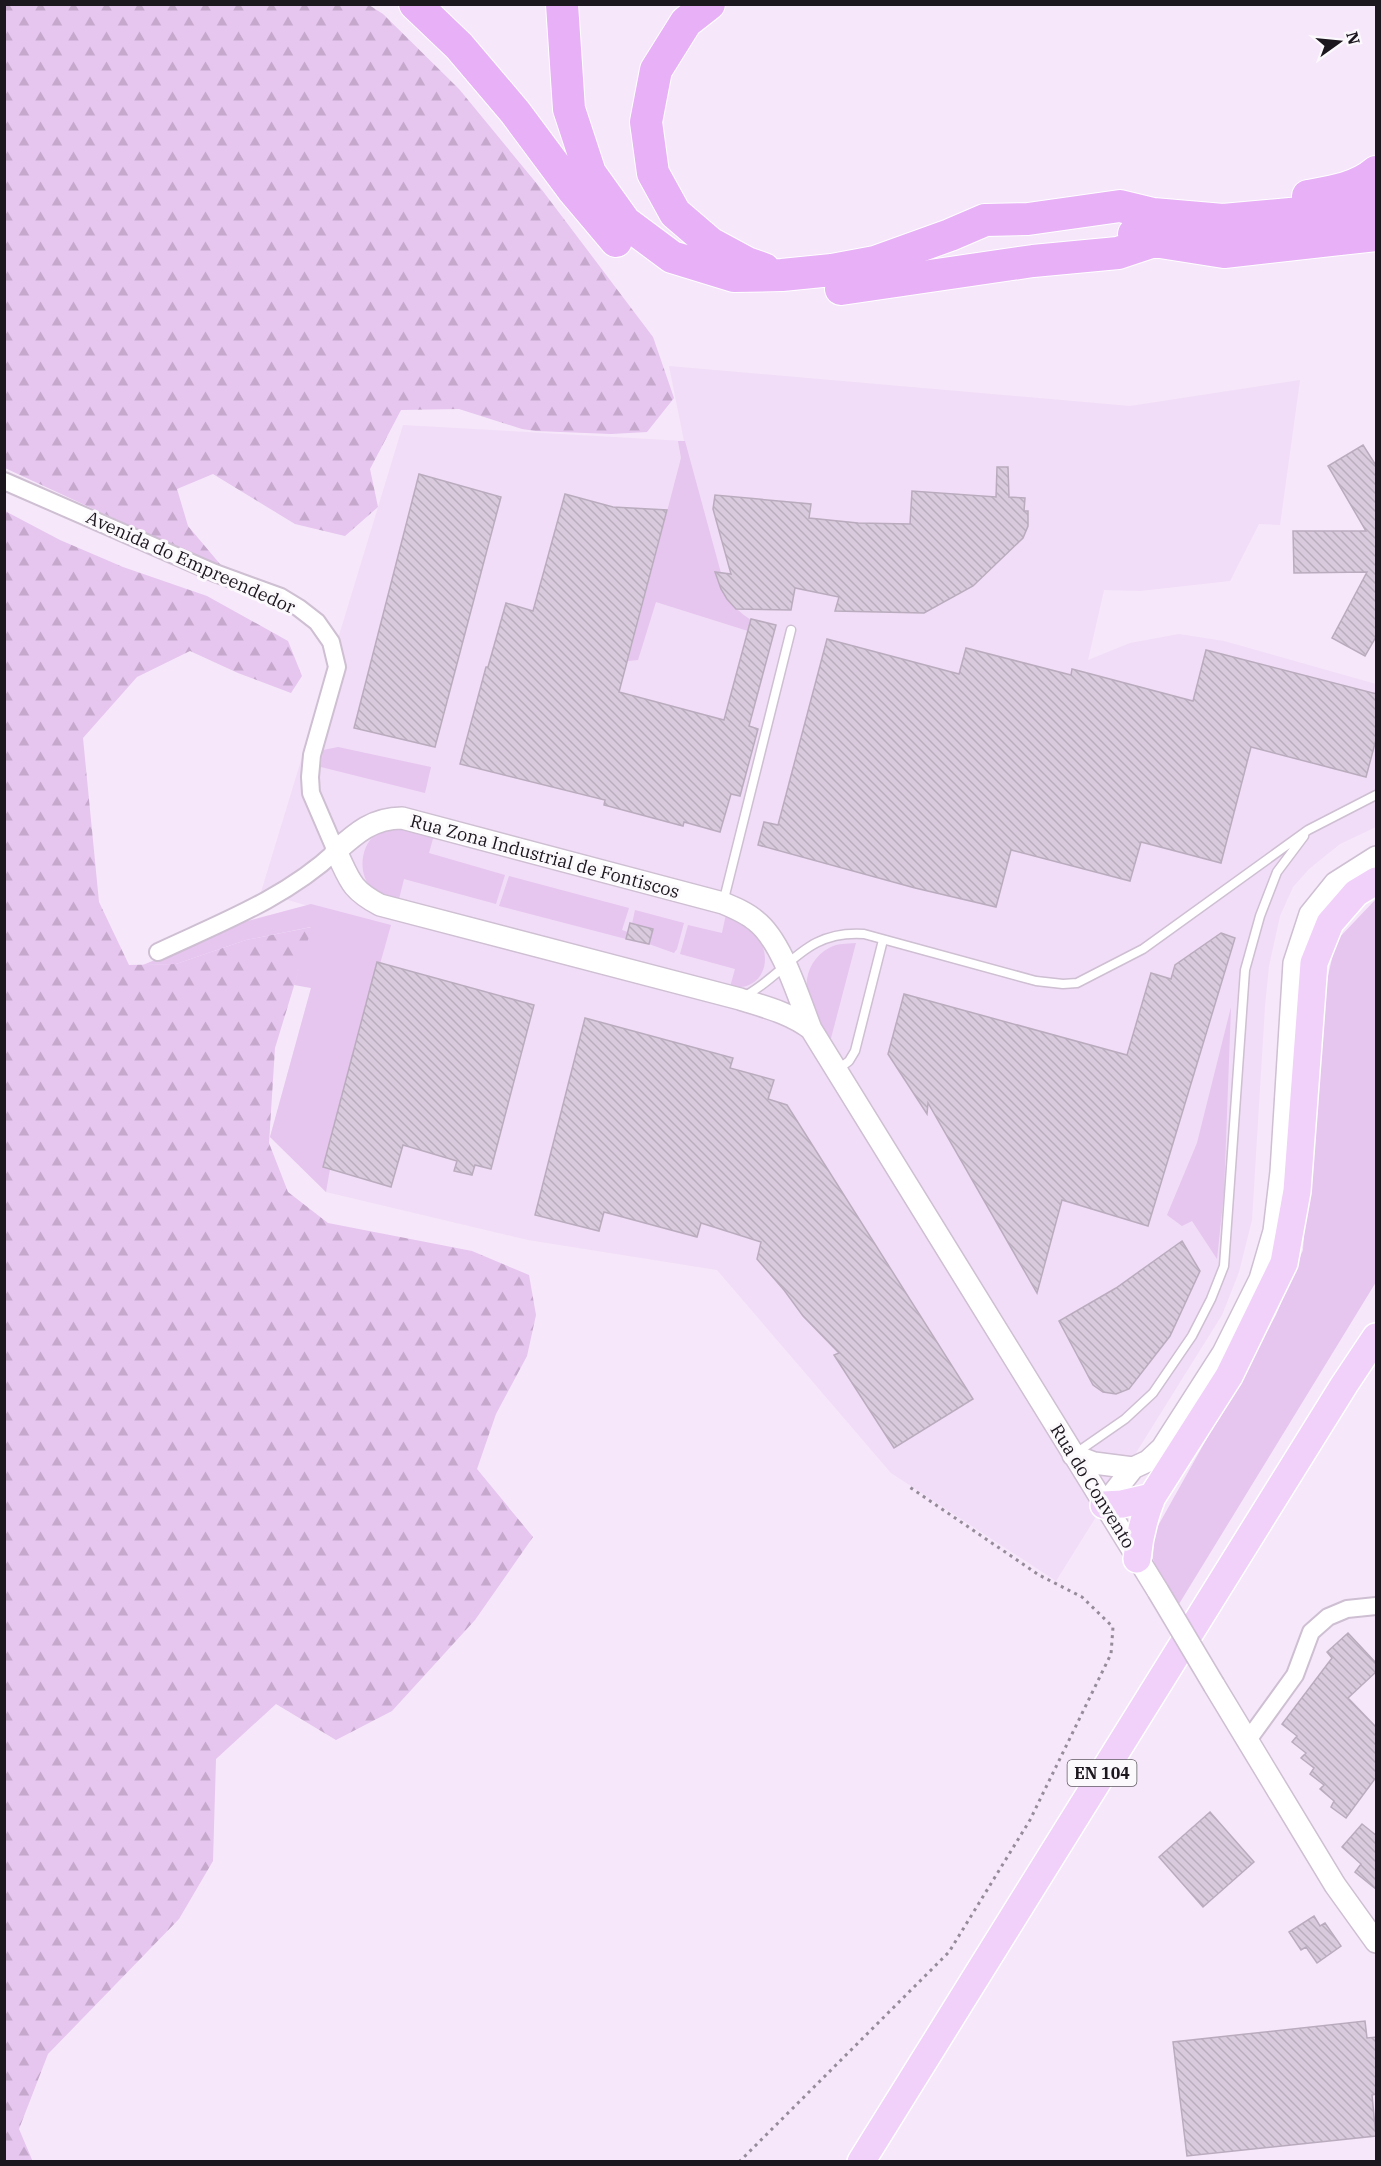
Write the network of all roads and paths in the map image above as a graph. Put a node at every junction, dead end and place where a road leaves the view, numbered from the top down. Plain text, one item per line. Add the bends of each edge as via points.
1 (415, 4) edge
2 (547, 4) edge
3 (562, 4) edge
4 (709, 4) edge
5 (1377, 172) edge
6 (573, 190) junction
7 (1377, 206) edge
8 (1223, 220) junction
9 (1153, 227) junction
10 (1377, 235) edge
11 (782, 275) junction
12 (4, 481) edge
13 (791, 630) dead end
14 (1377, 795) edge
15 (1308, 830) junction
16 (336, 851) junction
17 (1377, 857) edge
18 (1377, 882) edge
19 (723, 903) junction
20 (883, 940) junction
21 (158, 952) dead end
22 (785, 963) junction
23 (740, 999) junction
24 (811, 1029) junction
25 (836, 1071) junction
26 (1377, 1324) edge
27 (1377, 1337) edge
28 (1344, 1385) junction
29 (1073, 1455) junction
30 (1133, 1468) junction
31 (908, 1486) dead end
32 (1152, 1497) junction
33 (1104, 1505) junction
34 (1137, 1558) junction
35 (1377, 1606) edge
36 (1248, 1740) junction
37 (1377, 1942) edge
38 (739, 2162) edge
39 (861, 2162) edge

1 - 6 highway via 459,46
2 - 6 highway via 554,111
3 - 11 highway via 570,109 590,173 626,222 672,257 702,268 734,276
4 - 11 highway via 686,22 656,70 646,122 653,173 675,213 710,243 747,263
5 - 8 highway via 1366,181 1326,193 1265,202
6 - 9 highway via 617,242 682,281 753,297 823,292 891,280 923,262 977,248 1133,234
7 - 8 highway
8 - 9 highway
9 - 10 highway via 1224,252
9 - 11 highway via 1106,221 951,235 875,262
12 - 16 street, Avenida do Empreendedor via 215,573 281,597 317,622 331,642 337,667 312,755 311,793
13 - 19 lane
14 - 15 lane
15 - 20 lane via 1143,949 1077,982 1036,981
15 - 29 lane via 1277,872 1245,970 1224,1266 1191,1336 1153,1393 1125,1419
16 - 19 street, Rua Zona Industrial de Fontiscos via 375,822 402,818
16 - 21 street via 295,885
16 - 23 street via 354,888 380,905
17 - 30 street via 1335,883 1310,914 1294,963 1281,1172 1274,1231 1260,1279 1223,1353 1162,1448
18 - 32 main road via 1356,893 1330,923 1314,963 1297,1191 1284,1263 1229,1376
19 - 22 street, Rua Zona Industrial de Fontiscos via 757,921 768,932
20 - 22 lane via 845,933 825,938
20 - 25 lane via 855,1051
22 - 23 lane via 764,984
22 - 24 street, Rua Zona Industrial de Fontiscos
23 - 24 street via 784,1013
24 - 25 street, Rua do Convento
25 - 29 street, Rua do Convento
26 - 28 main road, EN 104
27 - 28 main road, EN 104
28 - 39 main road, EN 104
29 - 30 street via 1094,1463
29 - 33 street, Rua do Convento
30 - 33 street
31 - 38 path via 1039,1575 1082,1597 1113,1627 1111,1654 1030,1820 949,1952
32 - 33 main road
32 - 34 main road
33 - 34 street, Rua do Convento
34 - 36 street, Rua do Convento, bridge
35 - 36 street via 1347,1609 1328,1617 1311,1632 1295,1675
36 - 37 street, Rua do Convento via 1335,1885

